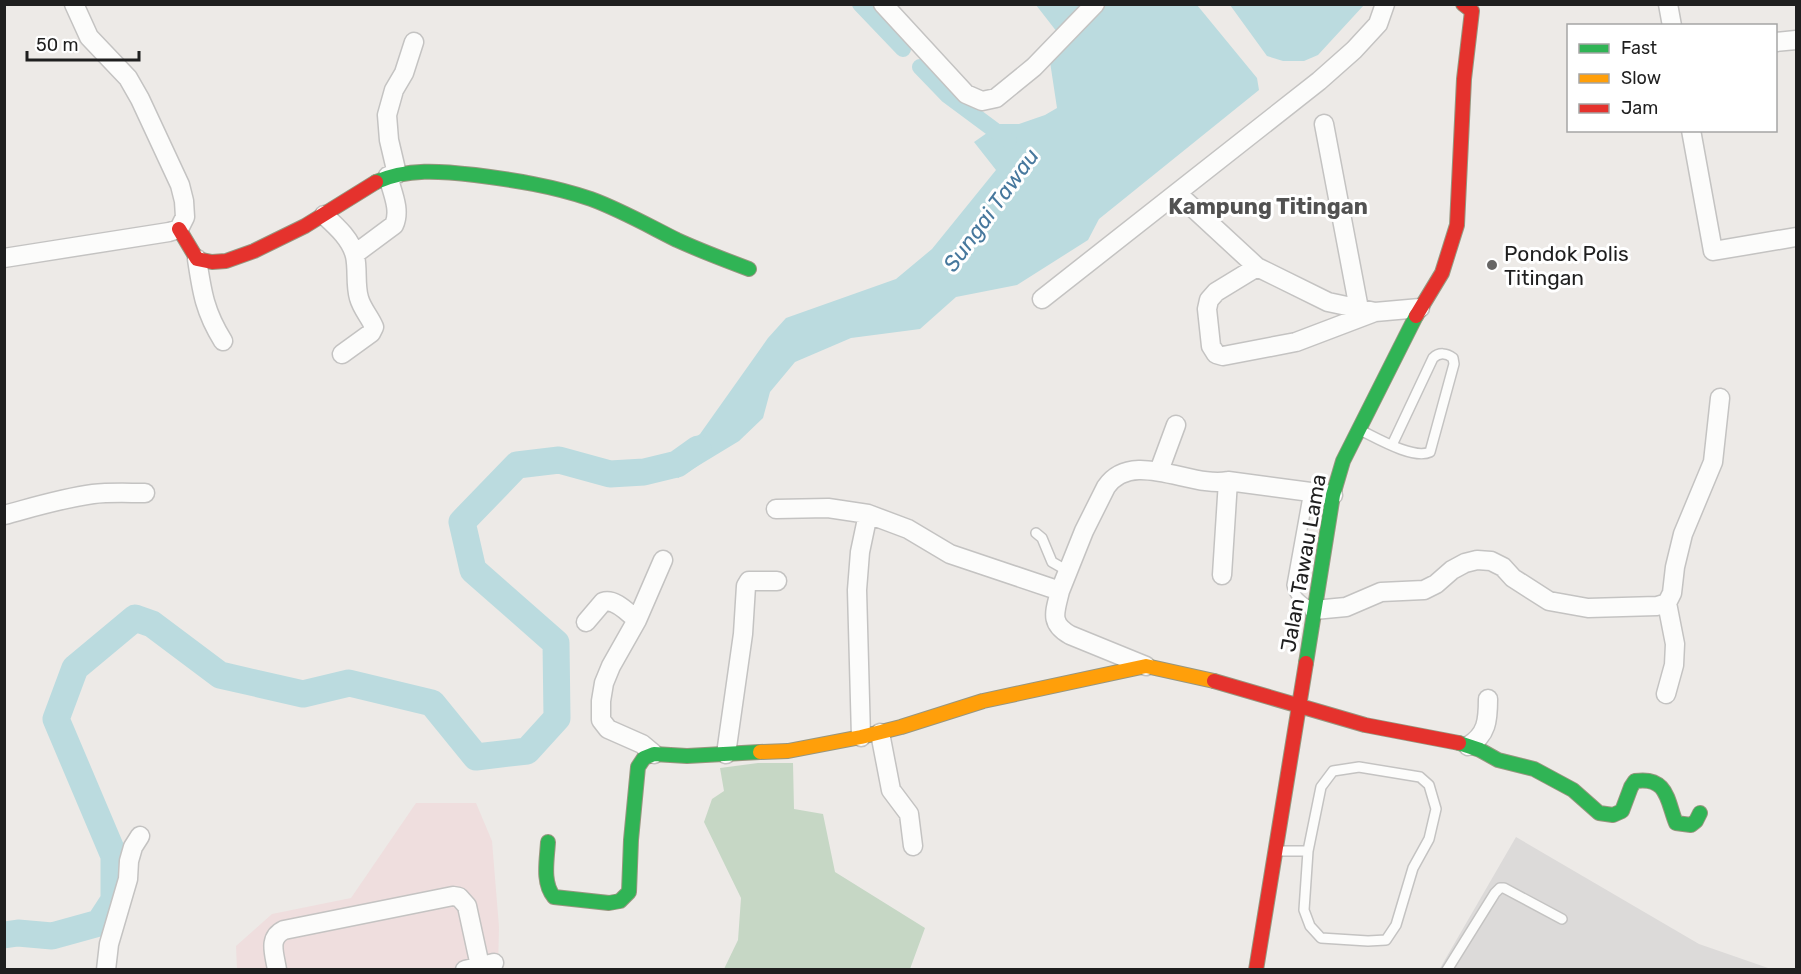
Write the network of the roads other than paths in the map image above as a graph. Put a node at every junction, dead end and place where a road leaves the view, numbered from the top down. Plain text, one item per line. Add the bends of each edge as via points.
1 (74, 4) edge
2 (883, 4) edge
3 (1095, 4) edge
4 (1385, 4) edge
5 (1668, 4) edge
6 (1469, 7) edge
7 (1672, 24) edge
8 (1797, 40) edge
9 (414, 42) dead end
10 (1777, 42) edge
11 (1324, 124) dead end
12 (1691, 132) edge
13 (393, 175) junction
14 (1178, 194) junction
15 (324, 215) junction
16 (178, 229) junction
17 (1797, 237) edge
18 (355, 254) junction
19 (4, 258) edge
20 (197, 259) junction
21 (1257, 267) junction
22 (749, 269) dead end
23 (1042, 300) dead end
24 (1419, 308) junction
25 (1367, 311) junction
26 (224, 341) dead end
27 (342, 354) dead end
28 (1720, 398) dead end
29 (1176, 425) dead end
30 (1358, 429) junction
31 (1392, 445) junction
32 (1159, 471) junction
33 (1228, 481) junction
34 (1309, 491) junction
35 (145, 494) dead end
36 (1333, 495) junction
37 (776, 509) dead end
38 (868, 514) junction
39 (4, 515) edge
40 (1036, 533) dead end
41 (663, 560) dead end
42 (1068, 571) junction
43 (1222, 575) dead end
44 (777, 581) dead end
45 (1060, 591) junction
46 (1667, 603) junction
47 (1314, 610) junction
48 (637, 620) junction
49 (586, 622) dead end
50 (1146, 666) junction
51 (1666, 694) dead end
52 (1488, 699) dead end
53 (1299, 706) junction
54 (880, 733) junction
55 (861, 738) junction
56 (1468, 746) junction
57 (654, 754) junction
58 (726, 754) junction
59 (1700, 813) dead end
60 (140, 836) dead end
61 (548, 842) dead end
62 (913, 846) dead end
63 (1275, 851) junction
64 (1308, 851) junction
65 (1562, 920) dead end
66 (480, 966) edge
67 (106, 969) edge
68 (278, 969) edge
69 (1256, 969) edge
70 (1447, 969) edge

1 - 16 street via 88,37 128,78 180,185 185,217
2 - 3 street via 966,94 982,101 996,98 1034,67
4 - 14 street via 1377,24 1354,50
5 - 7 street
6 - 24 street, Jalan Tawau Lama via 1457,225 1442,273
8 - 10 street
9 - 13 street via 387,115
11 - 25 street
12 - 17 street via 1713,251
13 - 15 street via 364,187
13 - 18 street via 397,210 394,225
13 - 22 street via 454,173 579,195
14 - 21 street
14 - 23 street
15 - 18 street via 342,232
15 - 20 street via 240,257 210,263
16 - 19 street
16 - 20 street
18 - 27 street via 358,295 374,327
20 - 26 street via 211,322
21 - 25 street via 1328,302
21 - 25 street via 1209,300 1211,346 1216,354 1223,356 1296,342
24 - 25 street
24 - 30 street, Jalan Tawau Lama
28 - 46 street via 1713,462 1683,534
29 - 32 street
30 - 31 lane
30 - 36 street, Jalan Tawau Lama
31 - 31 lane via 1433,358 1436,354 1454,358 1430,452 1417,454
32 - 33 street via 1209,482
32 - 42 street via 1125,472 1110,481
33 - 34 street
33 - 43 street
34 - 36 street
34 - 47 lane via 1292,585 1297,597
35 - 39 street via 93,494
36 - 47 street, Jalan Tawau Lama
37 - 38 street via 828,508
38 - 45 street via 908,529 950,554
38 - 55 street via 857,590
40 - 42 lane via 1052,562
41 - 48 street
42 - 45 street
44 - 58 street via 748,581 746,586
45 - 50 street via 1055,612 1061,629
46 - 47 street via 1588,608 1549,601 1503,567 1477,560 1452,570 1424,590 1381,592 1346,607
46 - 51 street via 1675,644
47 - 53 street, Jalan Tawau Lama
48 - 49 street via 607,600
48 - 57 street via 604,683 601,720 608,729 642,744
50 - 53 street via 1228,684
50 - 54 street via 983,701
52 - 56 street via 1484,730
53 - 56 street via 1365,725
53 - 63 street, Jalan Tawau Lama
54 - 55 street
54 - 62 street via 891,790 909,814
55 - 58 street via 788,750
56 - 59 street via 1498,760 1534,769 1573,790 1606,816 1622,810 1631,787 1639,780 1662,786 1676,823 1692,825
57 - 58 street
57 - 61 street via 638,767 629,892 620,902 554,897 549,893
60 - 67 street via 129,861
63 - 64 lane
63 - 69 street, Jalan Tawau Lama
64 - 64 lane via 1304,910 1310,926 1321,938 1386,940 1396,924 1413,868 1429,839 1436,809 1429,784 1420,777 1359,767 1333,771 1322,787
65 - 70 lane via 1500,888
66 - 68 street via 467,906 453,896 284,930 273,942

